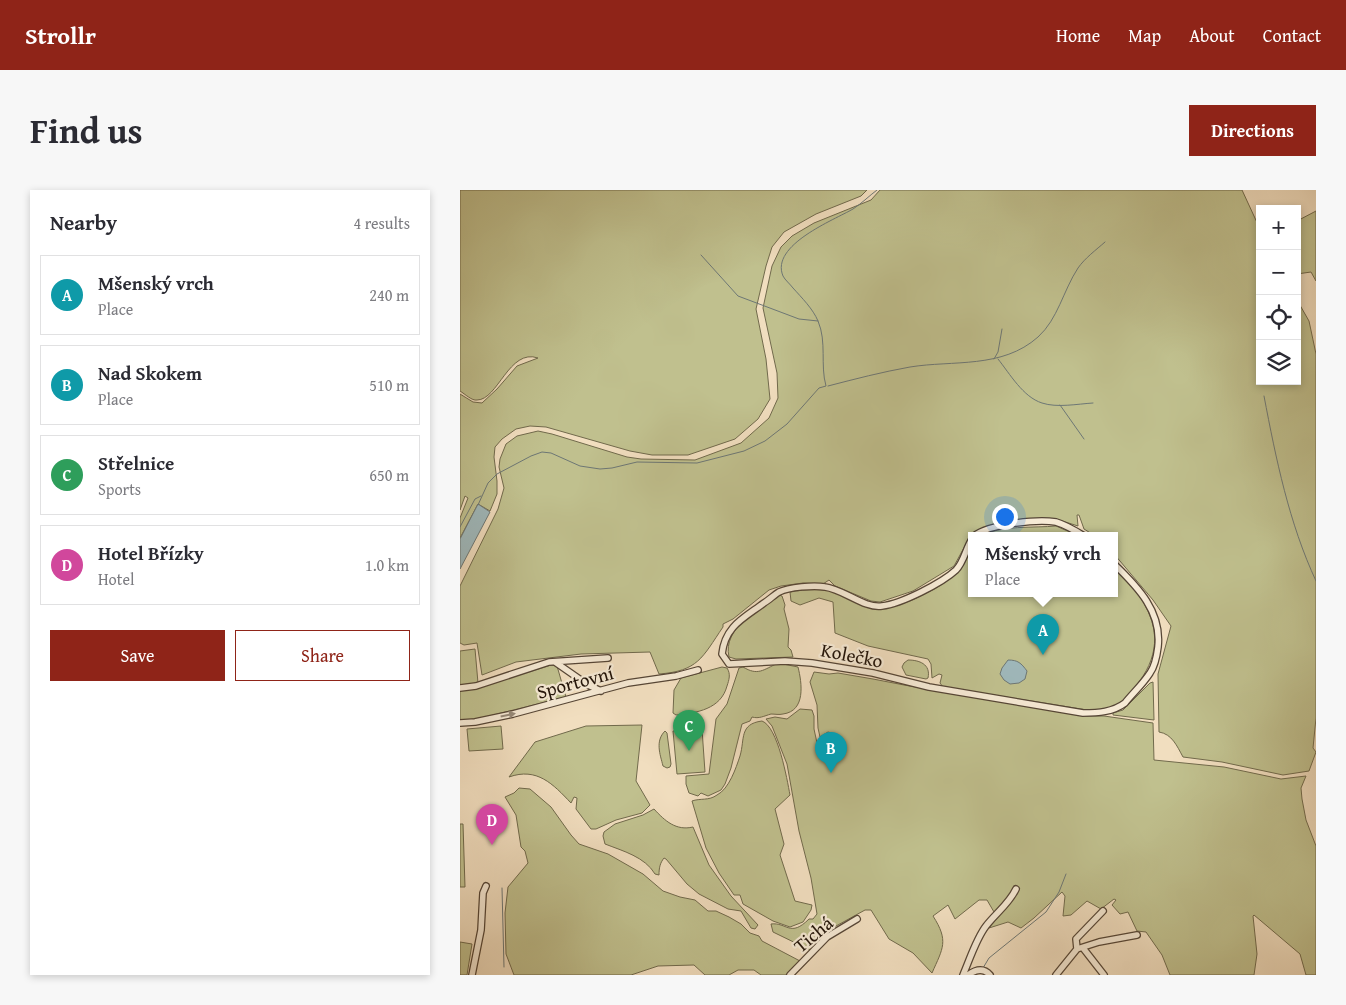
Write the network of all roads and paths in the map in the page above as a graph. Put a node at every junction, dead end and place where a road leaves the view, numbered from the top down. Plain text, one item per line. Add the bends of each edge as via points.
1 (980, 532) edge
2 (1076, 532) edge
3 (968, 548) edge
4 (1118, 568) edge
5 (608, 658) dead end
6 (555, 662) junction
7 (698, 670) dead end
8 (460, 688) edge
9 (601, 690) junction
10 (460, 723) edge
11 (486, 886) dead end
12 (1016, 889) dead end
13 (1103, 911) dead end
14 (857, 919) dead end
15 (1137, 935) dead end
16 (1084, 948) junction
17 (1077, 949) junction
18 (472, 975) edge
19 (790, 975) edge
20 (963, 975) edge
21 (968, 975) edge
22 (990, 975) edge
23 (1056, 975) edge
24 (1104, 975) edge

1 - 2 street via 1010,524 1049,522
3 - 4 street, Kolečko via 958,569 914,595 882,606 872,606 824,587 780,591 736,622 722,654 730,664 802,661 855,669 929,687 1098,714 1125,703 1151,672 1158,646 1156,618 1141,591
5 - 6 street
6 - 8 street
6 - 9 street
7 - 9 street, Sportovní
10 -> 9 street, Sportovní via 514,714
11 - 18 street
12 - 20 street via 981,934
13 - 17 street via 1076,939
14 - 19 street, Tichá via 827,937
15 - 16 street
16 - 17 street
16 - 24 street
17 - 23 street
21 - 22 street via 980,970

